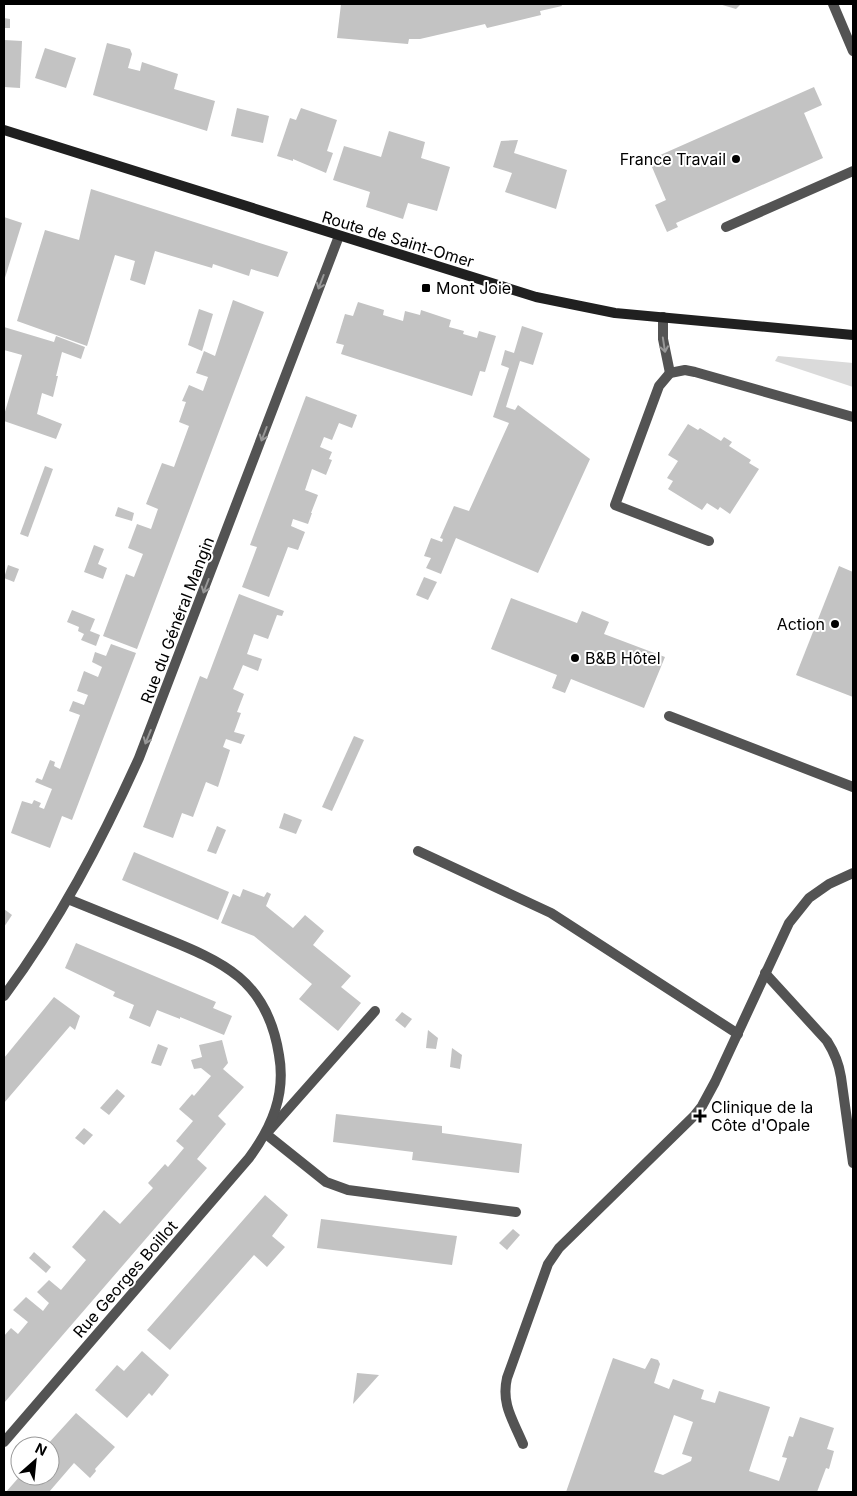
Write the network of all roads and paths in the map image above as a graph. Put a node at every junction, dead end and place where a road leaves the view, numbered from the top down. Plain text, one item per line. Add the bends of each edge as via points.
1 (833, 4) edge
2 (853, 51) edge
3 (4, 130) edge
4 (853, 171) edge
5 (726, 227) dead end
6 (339, 236) junction
7 (662, 317) junction
8 (853, 334) edge
9 (670, 373) junction
10 (853, 417) edge
11 (709, 541) dead end
12 (669, 716) dead end
13 (853, 787) edge
14 (418, 851) dead end
15 (853, 873) edge
16 (68, 899) junction
17 (765, 973) junction
18 (4, 996) edge
19 (375, 1011) dead end
20 (738, 1034) junction
21 (266, 1134) junction
22 (853, 1163) edge
23 (516, 1212) dead end
24 (4, 1442) edge
25 (523, 1444) dead end

1 - 2 street
3 - 6 main road, Route de Saint-Omer
4 - 5 street
6 - 7 main road, Route de Saint-Omer via 536,297 615,313
6 -> 16 street, Rue du Général Mangin via 148,739 120,802
7 - 8 main road, Route de Saint-Omer
7 -> 9 street
9 - 10 street via 695,372
9 - 11 street via 659,386 616,505
12 - 13 street
14 - 20 street via 552,913
15 - 17 street via 820,890 802,906 789,923
16 - 18 street, Rue du Général Mangin
16 - 21 street, Rue Georges Boillot via 213,959 254,993 265,1008 275,1033 280,1061 279,1098
17 - 20 street
17 - 22 street via 827,1040 836,1057
19 - 21 street, Rue Georges Boillot
20 - 25 street via 708,1096 694,1116 559,1248 548,1264 504,1391 506,1405
21 - 23 street via 334,1186
21 - 24 street, Rue Georges Boillot via 250,1158

